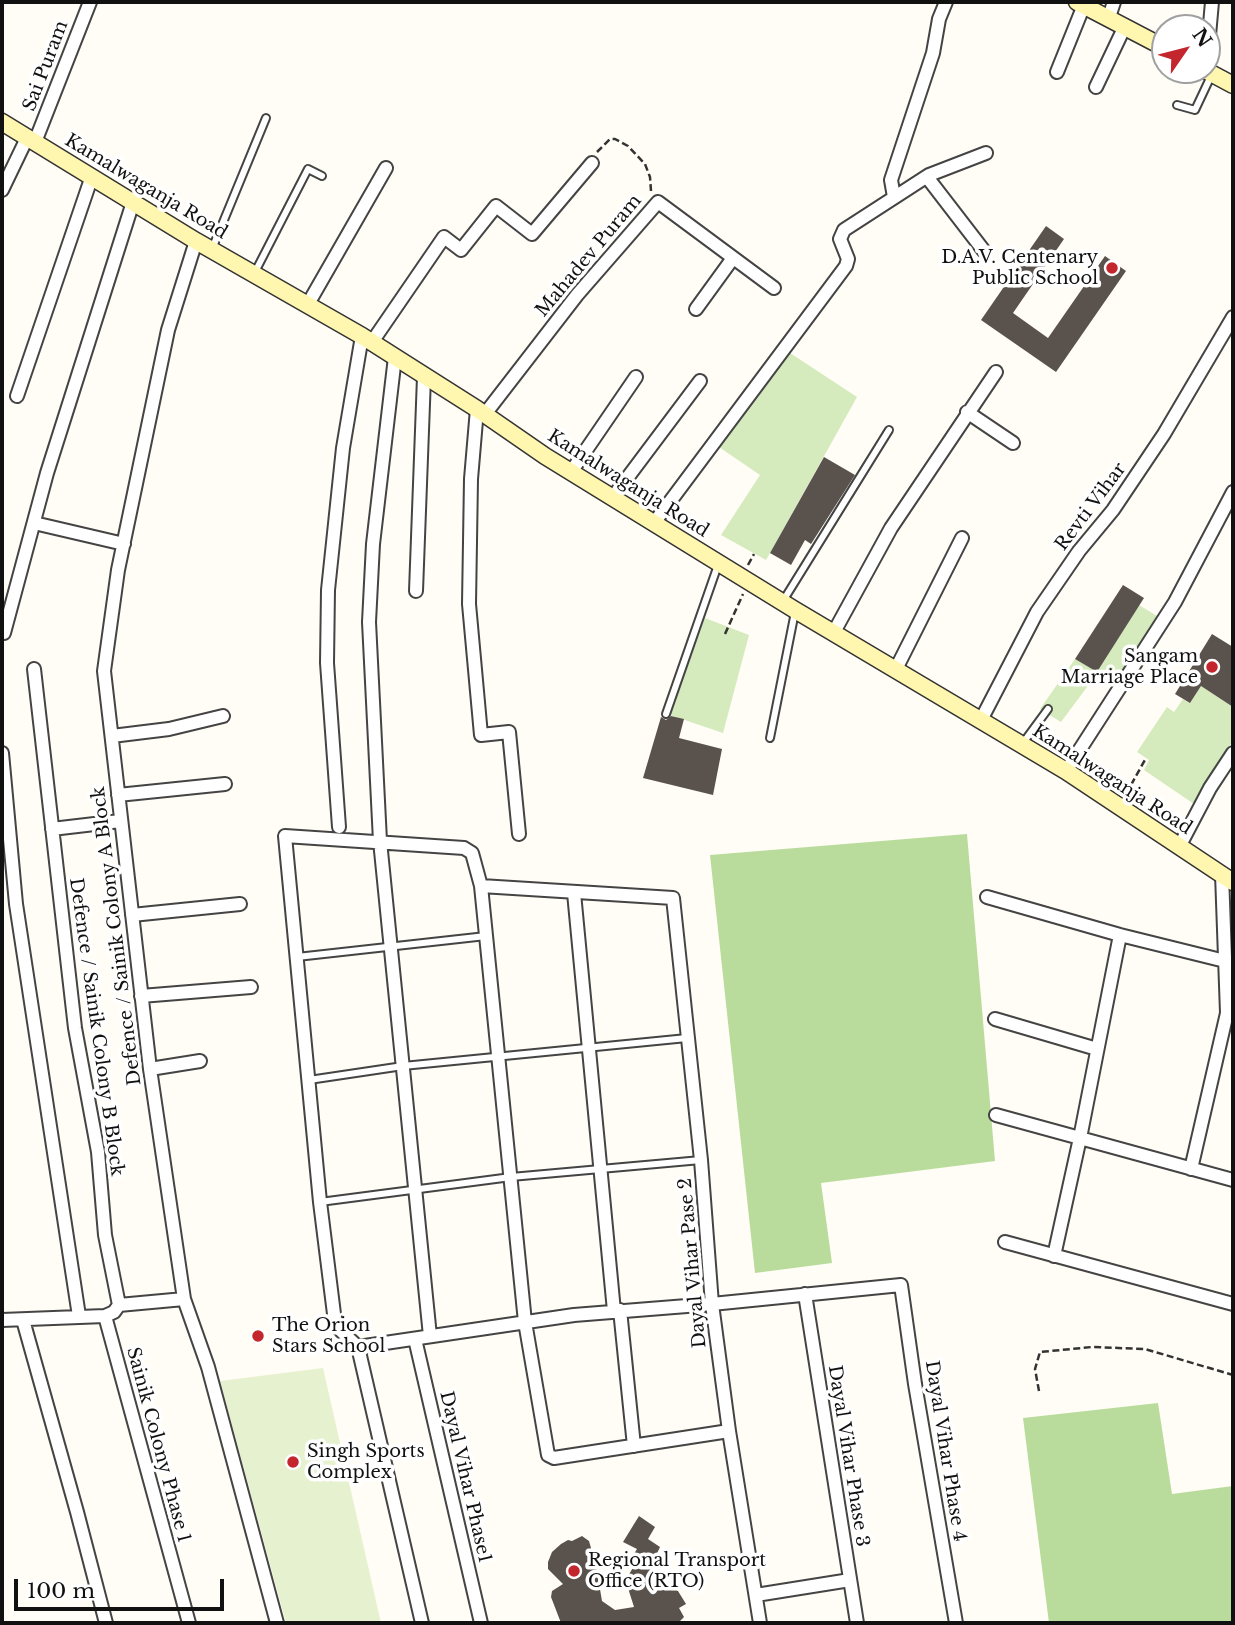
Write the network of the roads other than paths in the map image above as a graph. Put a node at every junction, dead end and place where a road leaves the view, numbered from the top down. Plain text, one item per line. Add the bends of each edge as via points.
1 (90, 2) edge
2 (946, 2) edge
3 (1081, 3) edge
4 (1112, 9) edge
5 (1125, 26) junction
6 (1151, 40) edge
7 (1056, 72) dead end
8 (1203, 84) edge
9 (1096, 86) dead end
10 (1177, 105) dead end
11 (266, 118) dead end
12 (2, 122) edge
13 (31, 140) junction
14 (986, 153) dead end
15 (592, 163) road end
16 (386, 168) dead end
17 (92, 176) junction
18 (322, 176) dead end
19 (927, 177) junction
20 (893, 189) junction
21 (2, 190) edge
22 (133, 202) junction
23 (196, 241) junction
24 (212, 250) junction
25 (984, 251) dead end
26 (733, 258) junction
27 (254, 274) junction
28 (774, 288) dead end
29 (308, 304) junction
30 (696, 309) dead end
31 (1233, 317) edge
32 (367, 339) junction
33 (395, 357) junction
34 (996, 372) dead end
35 (424, 377) junction
36 (636, 377) dead end
37 (700, 381) dead end
38 (17, 396) dead end
39 (481, 411) junction
40 (967, 412) junction
41 (889, 430) dead end
42 (1013, 443) dead end
43 (571, 472) junction
44 (1233, 492) edge
45 (613, 497) junction
46 (34, 523) junction
47 (654, 523) junction
48 (962, 538) dead end
49 (124, 544) junction
50 (719, 563) junction
51 (416, 591) dead end
52 (789, 606) junction
53 (834, 632) junction
54 (4, 633) dead end
55 (34, 669) dead end
56 (896, 669) junction
57 (1048, 709) dead end
58 (666, 714) dead end
59 (223, 716) dead end
60 (981, 720) junction
61 (112, 736) junction
62 (770, 738) dead end
63 (1022, 745) junction
64 (2, 753) edge
65 (1233, 753) edge
66 (1066, 771) junction
67 (225, 784) dead end
68 (118, 795) junction
69 (120, 821) junction
70 (339, 827) dead end
71 (52, 829) junction
72 (519, 834) dead end
73 (380, 841) junction
74 (1180, 847) junction
75 (1230, 877) edge
76 (481, 886) junction
77 (574, 893) junction
78 (987, 897) dead end
79 (240, 904) dead end
80 (132, 915) junction
81 (1120, 935) junction
82 (486, 936) junction
83 (389, 947) junction
84 (297, 957) junction
85 (1225, 961) junction
86 (251, 987) dead end
87 (141, 996) junction
88 (995, 1019) dead end
89 (687, 1038) junction
90 (589, 1047) junction
91 (1097, 1049) junction
92 (498, 1056) junction
93 (200, 1061) dead end
94 (403, 1066) junction
95 (150, 1069) junction
96 (309, 1080) junction
97 (996, 1115) dead end
98 (1080, 1138) junction
99 (701, 1160) junction
100 (600, 1169) junction
101 (1191, 1170) junction
102 (510, 1177) junction
103 (1233, 1180) edge
104 (416, 1189) junction
105 (320, 1202) junction
106 (1005, 1242) dead end
107 (1054, 1255) junction
108 (805, 1294) junction
109 (184, 1299) junction
110 (712, 1304) junction
111 (1233, 1304) edge
112 (119, 1305) junction
113 (617, 1311) junction
114 (79, 1316) junction
115 (105, 1316) junction
116 (23, 1320) junction
117 (2, 1321) edge
118 (525, 1322) junction
119 (430, 1336) junction
120 (415, 1339) junction
121 (358, 1347) junction
122 (729, 1432) junction
123 (634, 1446) junction
124 (850, 1580) junction
125 (756, 1595) junction
126 (106, 1623) edge
127 (189, 1623) edge
128 (277, 1623) edge
129 (422, 1623) edge
130 (481, 1623) edge
131 (760, 1623) edge
132 (857, 1623) edge
133 (956, 1623) edge

1 - 13 street, Sai Puram
2 - 20 street
3 - 4 main road
3 - 7 street
4 - 5 main road
5 - 6 main road
5 - 9 street
8 - 10 lane via 1195,110
11 - 24 lane
12 - 13 main road, Kamalwaganja Road
13 - 17 main road, Kamalwaganja Road
13 - 21 street, Sai Puram
14 - 19 street
15 - 32 street via 532,234 496,206 461,250 444,237
16 - 29 street
17 - 22 main road, Kamalwaganja Road
17 - 38 street
18 - 27 lane via 308,169
19 - 20 street
19 - 25 street
20 - 47 street via 844,230 840,239 846,266
22 - 23 main road, Kamalwaganja Road
22 - 46 street
23 - 24 main road, Kamalwaganja Road
23 - 49 street, Defence / Sainik Colony A Block via 168,330
24 - 27 main road, Kamalwaganja Road
26 - 28 street, Mahadev Puram
26 - 30 street
26 - 39 street, Mahadev Puram via 658,202
27 - 29 main road, Kamalwaganja Road
29 - 32 main road, Kamalwaganja Road
31 - 60 street, Revti Vihar via 1164,434 1037,612
32 - 33 main road, Kamalwaganja Road
32 - 70 street via 343,448 328,590 327,663
33 - 35 main road, Kamalwaganja Road
33 - 73 street via 373,544 369,622
34 - 40 street
35 - 39 main road, Kamalwaganja Road
35 - 51 street
36 - 43 street
37 - 45 street
39 - 43 main road, Kamalwaganja Road
39 - 72 street via 471,479 469,604 481,735 509,732
40 - 42 street
40 - 53 street via 891,528
41 - 52 lane
43 - 45 main road, Kamalwaganja Road
44 - 66 street via 1175,602
45 - 47 main road, Kamalwaganja Road
46 - 49 street
46 - 54 street
47 - 50 main road, Kamalwaganja Road
48 - 56 street
49 - 61 street, Defence / Sainik Colony A Block via 104,671
50 - 52 main road, Kamalwaganja Road
50 - 58 lane
52 - 53 main road, Kamalwaganja Road
52 - 62 lane
53 - 56 main road, Kamalwaganja Road
55 - 71 street, Defence / Sainik Colony B Block
56 - 60 main road, Kamalwaganja Road
57 - 63 lane
59 - 61 street
60 - 63 main road, Kamalwaganja Road
61 - 68 street, Defence / Sainik Colony A Block
63 - 66 main road, Kamalwaganja Road
64 - 114 street via 16,904
65 - 74 street
66 - 74 main road, Kamalwaganja Road
67 - 68 street
68 - 69 street, Defence / Sainik Colony A Block
69 - 71 street
69 - 80 street, Defence / Sainik Colony A Block
71 - 112 street, Defence / Sainik Colony B Block via 75,1028
73 - 76 street via 464,848 472,853
73 - 83 street
73 - 84 street via 285,836
74 - 75 main road, Kamalwaganja Road
75 - 85 street
76 - 77 street
76 - 82 street
77 - 89 street, Dayal Vihar Pase 2 via 673,898
77 - 90 street
78 - 81 street
79 - 80 street
80 - 87 street, Defence / Sainik Colony A Block
81 - 85 street
81 - 91 street
82 - 83 lane
82 - 92 street
83 - 84 lane
83 - 94 street
84 - 96 street
85 - 101 street via 1227,1013
86 - 87 street
87 - 95 street, Defence / Sainik Colony A Block
88 - 91 street
89 - 90 lane
89 - 99 street, Dayal Vihar Pase 2
90 - 92 lane
90 - 100 street
91 - 98 street
92 - 94 lane
92 - 102 street
93 - 95 street
94 - 96 lane
94 - 104 street
95 - 109 street, Defence / Sainik Colony A Block
96 - 105 street
97 - 98 street
98 - 101 street
98 - 107 street
99 - 100 lane
99 - 110 street, Dayal Vihar Pase 2
100 - 102 lane
100 - 113 street
101 - 103 street
102 - 104 lane
102 - 118 street
104 - 105 lane
104 - 119 street
105 - 121 street via 335,1322
106 - 107 street
107 - 111 street
108 - 110 street
108 - 124 street, Dayal Vihar Phase 3
108 - 133 street, Dayal Vihar Phase 4 via 901,1285
109 - 112 street
109 - 128 street, Defence / Sainik Colony A Block via 208,1367
110 - 113 street
110 - 122 street, Dayal Vihar Pase 2
112 - 115 street
113 - 118 street
113 - 123 street
114 - 115 street
114 - 116 street
115 - 127 street, Sainik Colony Phase 1
116 - 117 street
116 - 126 street
118 - 119 street
118 - 123 street via 550,1457
119 - 120 street
120 - 121 street
120 - 130 street, Dayal Vihar Phase1
121 - 129 street
122 - 123 street
122 - 125 street, Dayal Vihar Pase 2
124 - 125 street
124 - 132 street, Dayal Vihar Phase 3
125 - 131 street, Dayal Vihar Pase 2

